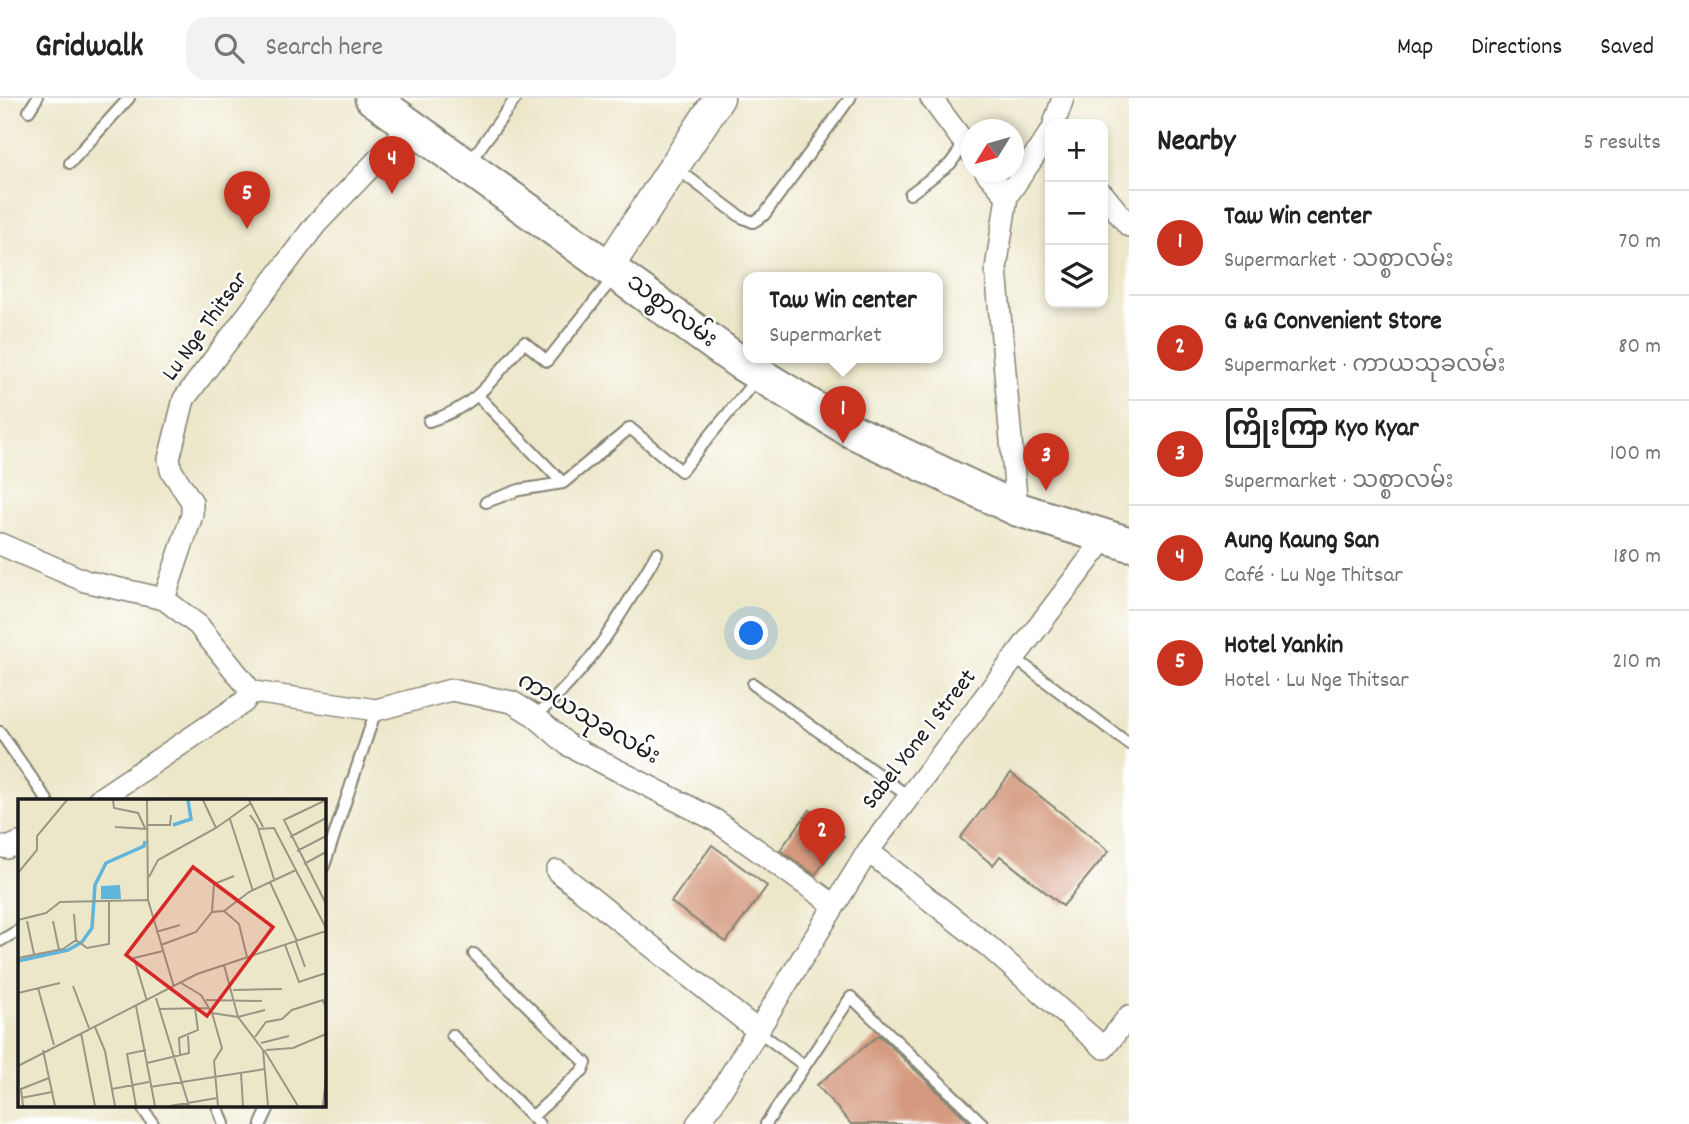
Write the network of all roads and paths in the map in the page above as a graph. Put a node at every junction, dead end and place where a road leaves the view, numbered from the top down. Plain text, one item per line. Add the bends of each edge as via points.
1 (37, 98) edge
2 (129, 98) edge
3 (372, 98) edge
4 (516, 98) edge
5 (719, 98) edge
6 (850, 98) edge
7 (931, 98) edge
8 (1063, 98) edge
9 (29, 111) dead end
10 (1056, 119) edge
11 (410, 126) junction
12 (961, 139) edge
13 (1045, 140) edge
14 (961, 155) edge
15 (70, 163) dead end
16 (467, 165) junction
17 (672, 165) junction
18 (995, 182) edge
19 (910, 194) dead end
20 (1007, 196) junction
21 (1108, 200) edge
22 (1129, 226) edge
23 (613, 269) junction
24 (743, 363) edge
25 (743, 363) edge
26 (760, 375) junction
27 (478, 396) junction
28 (429, 421) dead end
29 (563, 483) junction
30 (486, 502) dead end
31 (1017, 509) junction
32 (1118, 540) edge
33 (0, 544) edge
34 (657, 553) dead end
35 (164, 599) junction
36 (1016, 659) junction
37 (753, 684) dead end
38 (251, 691) junction
39 (376, 710) junction
40 (535, 716) junction
41 (0, 732) edge
42 (1129, 744) edge
43 (908, 796) junction
44 (46, 799) edge
45 (99, 799) edge
46 (18, 844) edge
47 (0, 846) edge
48 (868, 851) junction
49 (326, 860) edge
50 (557, 871) dead end
51 (834, 904) junction
52 (18, 931) edge
53 (0, 941) edge
54 (474, 954) dead end
55 (1129, 1016) edge
56 (758, 1031) junction
57 (452, 1035) dead end
58 (806, 1066) junction
59 (142, 1107) edge
60 (218, 1107) edge
61 (269, 1107) edge
62 (536, 1121) edge
63 (153, 1124) edge
64 (224, 1124) edge
65 (261, 1124) edge
66 (696, 1124) edge
67 (766, 1124) edge
68 (983, 1124) edge

1 - 9 lane
2 - 15 lane
3 - 11 main road, သစ္စာလမ်း
4 - 16 lane
5 - 17 main road
6 - 17 lane via 764,215 753,222
7 - 12 street
8 - 10 street
11 - 16 main road, သစ္စာလမ်း
11 - 35 street, Lu Nge Thitsar via 316,224 184,398 169,459 192,502 192,515
13 - 20 street
14 - 19 lane
16 - 23 main road, သစ္စာလမ်း
17 - 23 main road
18 - 20 street
20 - 31 street via 996,269
21 - 22 street
23 - 24 main road, သစ္စာလမ်း
23 - 27 lane via 547,361 524,342
25 - 26 main road, သစ္စာလမ်း
26 - 29 lane via 681,471 630,428
26 - 31 main road, သစ္စာလမ်း via 850,430
27 - 28 lane via 455,414
27 - 29 lane
29 - 30 lane via 519,490
31 - 32 main road, သစ္စာလမ်း
32 - 36 street, Sabel Yone 1 Street
33 - 35 street via 85,581
34 - 40 lane via 609,635 560,695
35 - 38 street via 198,625
36 - 42 lane
36 - 43 street, Sabel Yone 1 Street
37 - 43 lane
38 - 39 street, ကာယသုခလမ်း
38 - 45 street via 244,702
39 - 40 street, ကာယသုခလမ်း via 451,690 512,702
39 - 49 lane
40 - 51 street, ကာယသုခလမ်း via 568,745 715,820
41 - 44 lane
43 - 48 street, Sabel Yone 1 Street
46 - 47 street
48 - 51 street, Sabel Yone 1 Street
48 - 55 street via 988,946 1104,1048
50 - 56 street
51 - 56 street, Sabel Yone 1 Street
52 - 53 lane
54 - 62 lane via 586,1063
56 - 58 lane
56 - 66 street, Sabel Yone 1 Street
57 - 62 lane
58 - 67 lane
58 - 68 lane via 851,998
59 - 63 lane
60 - 64 lane
61 - 65 lane

